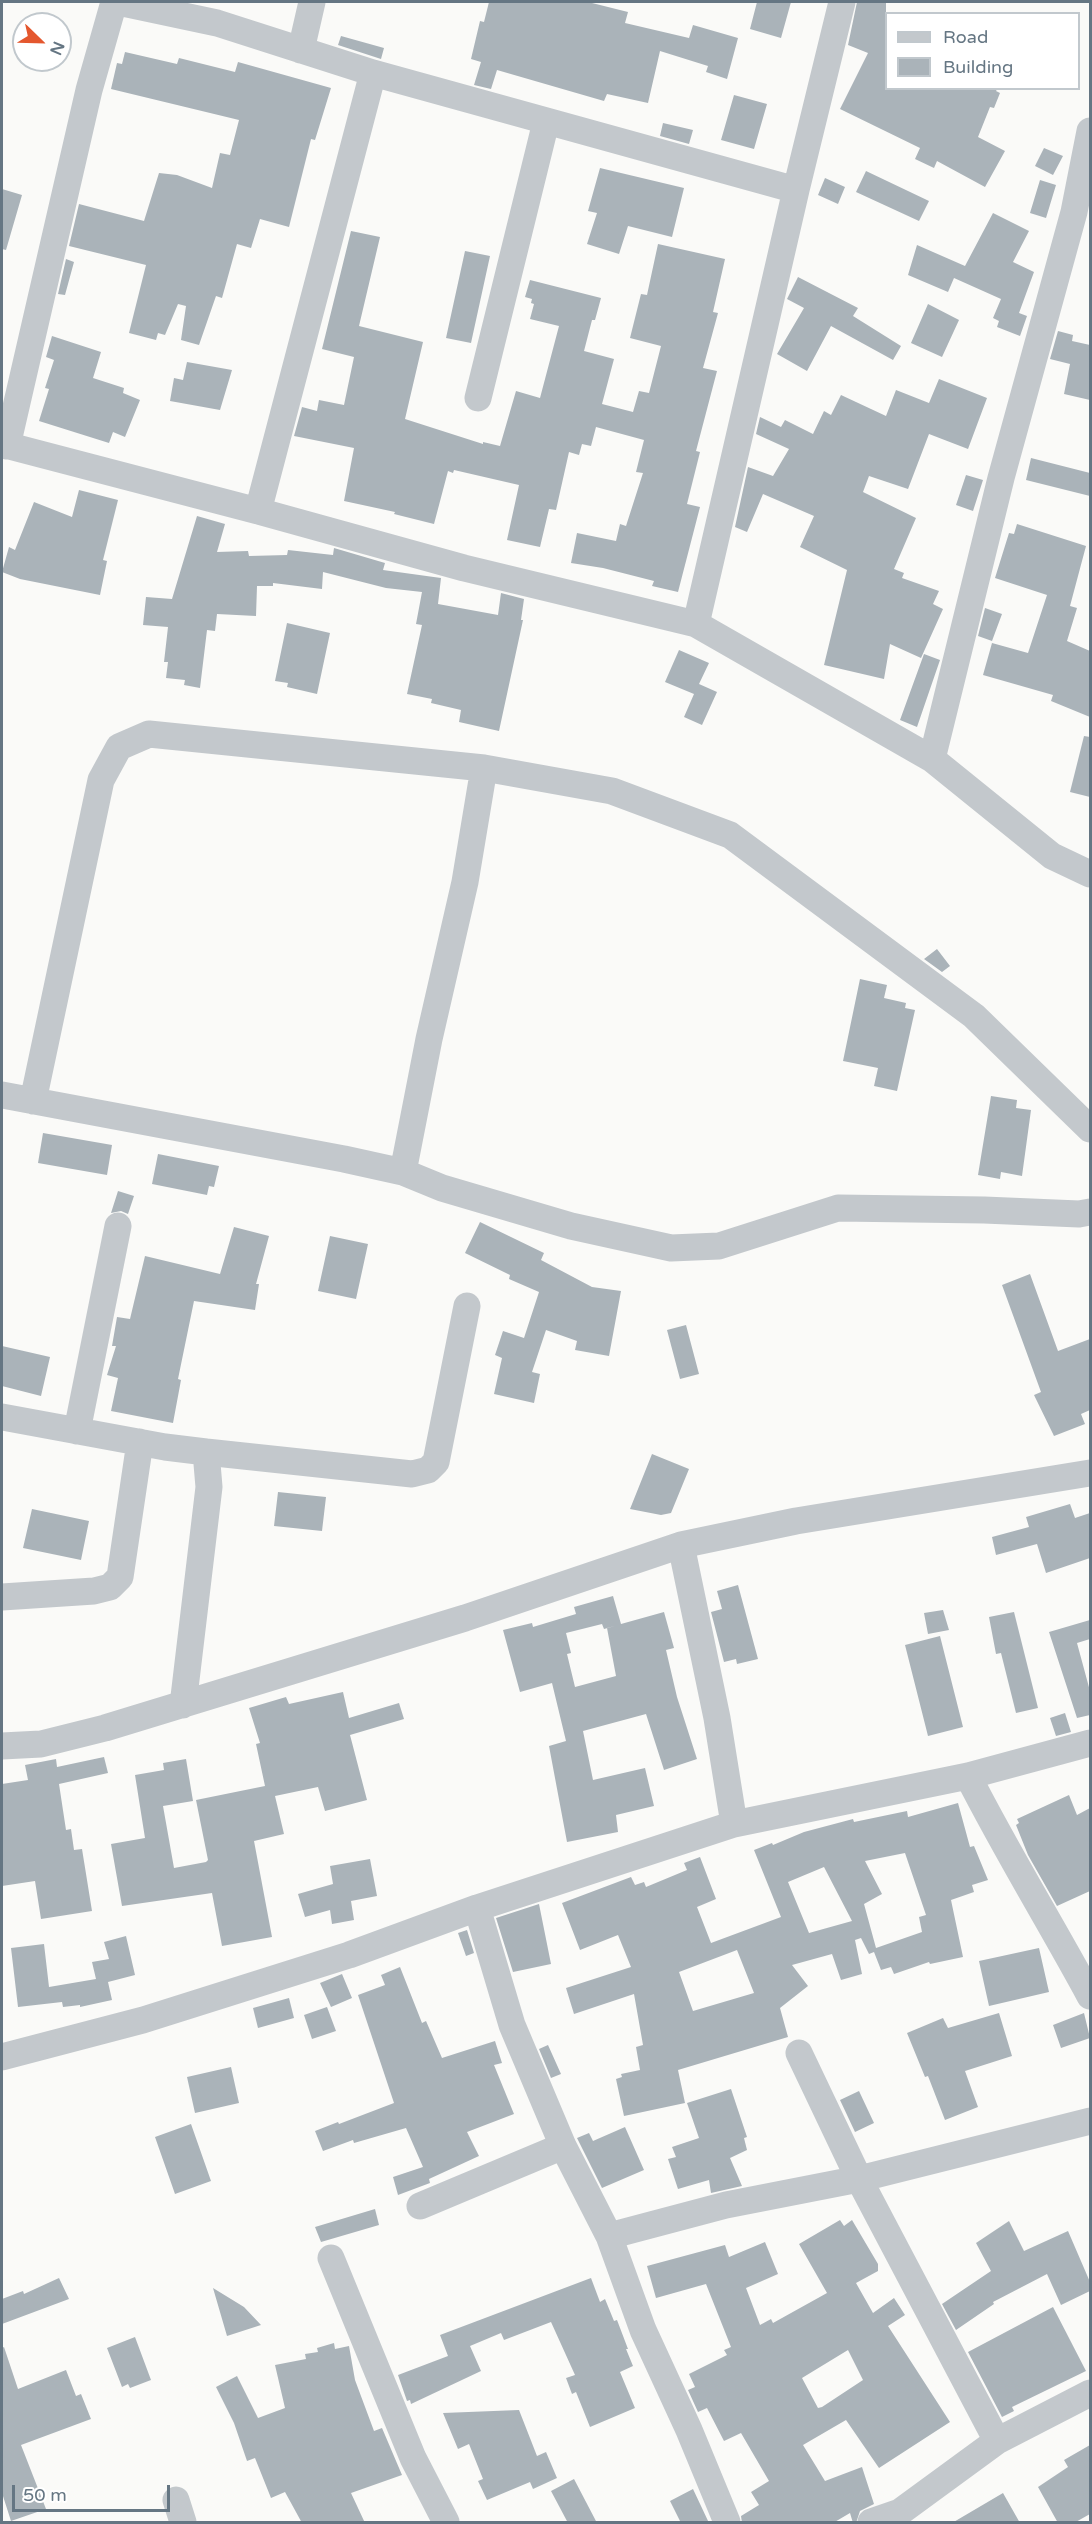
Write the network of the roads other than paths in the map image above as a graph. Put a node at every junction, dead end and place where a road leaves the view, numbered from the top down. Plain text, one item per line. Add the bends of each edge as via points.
1 (116, 2) edge
2 (312, 2) edge
3 (842, 2) edge
4 (301, 50) junction
5 (373, 73) junction
6 (546, 122) junction
7 (1090, 131) edge
8 (796, 190) junction
9 (478, 398) dead end
10 (4, 445) edge
11 (258, 511) junction
12 (696, 624) junction
13 (932, 759) junction
14 (484, 768) junction
15 (1090, 874) edge
16 (2, 1095) edge
17 (33, 1101) junction
18 (1090, 1129) edge
19 (403, 1172) junction
20 (1090, 1212) edge
21 (118, 1226) dead end
22 (467, 1306) dead end
23 (2, 1417) edge
24 (77, 1431) junction
25 (140, 1442) junction
26 (206, 1452) junction
27 (1090, 1473) edge
28 (681, 1545) junction
29 (2, 1597) edge
30 (183, 1704) junction
31 (1090, 1743) edge
32 (2, 1746) edge
33 (968, 1776) junction
34 (734, 1824) junction
35 (477, 1908) junction
36 (1090, 1996) edge
37 (799, 2053) dead end
38 (2, 2057) edge
39 (1090, 2121) edge
40 (563, 2146) junction
41 (859, 2179) junction
42 (420, 2206) dead end
43 (609, 2236) junction
44 (332, 2258) dead end
45 (1090, 2393) edge
46 (997, 2441) junction
47 (446, 2523) edge
48 (727, 2523) edge
49 (871, 2523) edge

1 - 4 street via 217,23
1 - 10 street via 89,90
2 - 4 street
3 - 8 street
4 - 5 street
5 - 6 street
5 - 11 street
6 - 8 street
6 - 9 street
7 - 13 street via 1074,212 1001,478
8 - 12 street
10 - 11 street
11 - 12 street via 464,568
12 - 13 street
13 - 15 street via 1052,855
14 - 17 street via 149,734 119,747 100,780
14 - 18 street via 612,791 730,835 974,1016
14 - 19 street via 465,882
16 - 17 street
17 - 19 street
19 - 20 street via 442,1188 571,1226 671,1248 719,1246 838,1208
21 - 24 street
22 - 26 street via 436,1462 428,1470 412,1474
23 - 24 street
24 - 25 street
25 - 26 street
25 - 29 street via 120,1577 110,1587 94,1591
26 - 30 street via 209,1487
27 - 28 street via 796,1521
28 - 30 street via 465,1618
28 - 34 street via 717,1718
30 - 32 street via 41,1744
31 - 33 street
33 - 34 street
33 - 36 street
34 - 35 street
35 - 38 street via 350,1955 186,2007
35 - 40 street via 512,2025
37 - 41 street
39 - 41 street
40 - 42 street
40 - 43 street
41 - 43 street via 726,2205
41 - 46 street
43 - 48 street via 643,2330
44 - 47 street via 413,2458
45 - 46 street
46 - 49 street via 900,2512

